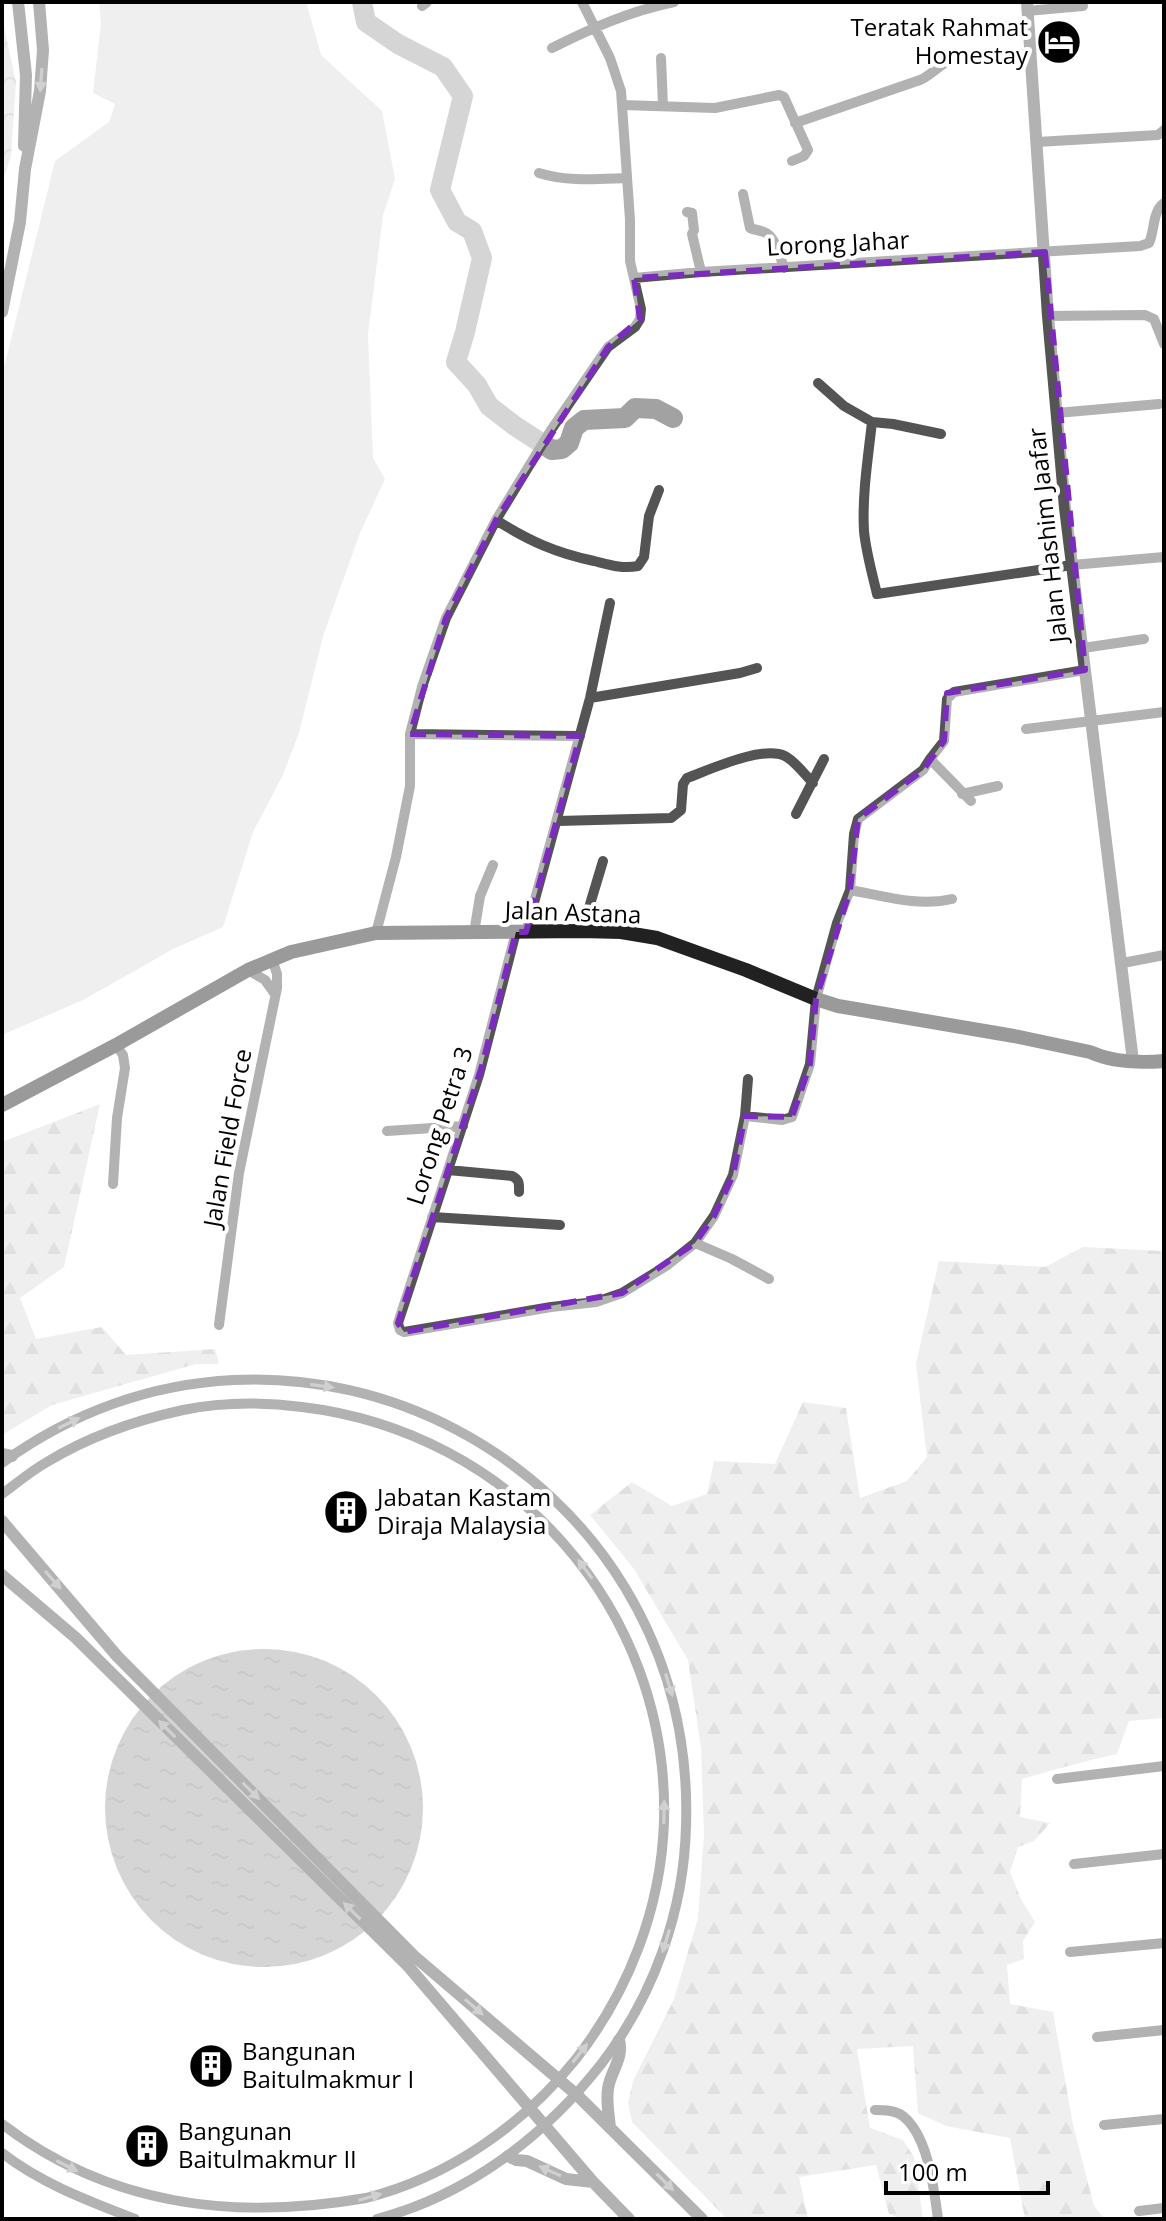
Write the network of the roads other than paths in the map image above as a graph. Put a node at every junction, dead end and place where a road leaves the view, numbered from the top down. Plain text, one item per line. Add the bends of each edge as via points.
1 (18, 2) edge
2 (39, 2) edge
3 (582, 2) edge
4 (674, 2) edge
5 (1027, 6) edge
6 (1083, 6) dead end
7 (595, 26) junction
8 (552, 48) dead end
9 (1030, 54) junction
10 (661, 58) dead end
11 (622, 105) junction
12 (663, 106) junction
13 (795, 123) junction
14 (1164, 130) edge
15 (1037, 142) junction
16 (26, 161) junction
17 (792, 161) dead end
18 (539, 173) dead end
19 (627, 178) junction
20 (743, 194) dead end
21 (1164, 203) edge
22 (687, 212) dead end
23 (1045, 252) junction
24 (784, 268) junction
25 (701, 272) junction
26 (634, 278) junction
27 (2, 312) edge
28 (1048, 316) junction
29 (1164, 344) edge
30 (818, 383) dead end
31 (1159, 404) dead end
32 (1057, 413) junction
33 (872, 422) junction
34 (941, 434) dead end
35 (659, 490) dead end
36 (496, 520) junction
37 (1164, 557) edge
38 (1072, 565) junction
39 (610, 603) dead end
40 (1144, 639) dead end
41 (1083, 648) junction
42 (757, 668) dead end
43 (1085, 670) junction
44 (590, 698) junction
45 (1164, 712) edge
46 (1091, 721) junction
47 (1026, 729) dead end
48 (410, 734) junction
49 (580, 736) junction
50 (824, 759) dead end
51 (930, 759) junction
52 (813, 783) junction
53 (998, 786) dead end
54 (796, 814) dead end
55 (558, 821) junction
56 (603, 861) dead end
57 (493, 865) dead end
58 (850, 890) junction
59 (952, 899) dead end
60 (582, 931) junction
61 (521, 932) junction
62 (376, 933) junction
63 (474, 933) junction
64 (1164, 955) edge
65 (272, 959) junction
66 (1123, 963) junction
67 (248, 970) junction
68 (275, 994) junction
69 (816, 999) junction
70 (116, 1045) junction
71 (1134, 1058) junction
72 (1162, 1061) edge
73 (748, 1079) dead end
74 (2, 1105) edge
75 (745, 1116) junction
76 (463, 1126) junction
77 (387, 1131) dead end
78 (448, 1170) junction
79 (113, 1184) dead end
80 (519, 1192) dead end
81 (432, 1217) junction
82 (560, 1225) dead end
83 (695, 1243) junction
84 (769, 1279) dead end
85 (219, 1325) dead end
86 (5, 1458) edge
87 (2, 1494) edge
88 (2, 1521) edge
89 (2, 1575) edge
90 (1164, 1766) edge
91 (1057, 1779) dead end
92 (1164, 1854) edge
93 (1074, 1864) dead end
94 (1164, 1943) edge
95 (1070, 1952) dead end
96 (411, 1961) junction
97 (1164, 2030) edge
98 (1097, 2037) dead end
99 (619, 2040) junction
100 (559, 2080) junction
101 (577, 2095) junction
102 (530, 2109) junction
103 (875, 2110) dead end
104 (1164, 2119) edge
105 (2, 2124) edge
106 (1104, 2125) dead end
107 (546, 2126) junction
108 (610, 2128) junction
109 (2, 2153) edge
110 (508, 2156) junction
111 (593, 2182) junction
112 (1164, 2208) edge
113 (1139, 2211) dead end
114 (135, 2219) edge
115 (377, 2219) edge
116 (629, 2219) edge
117 (702, 2219) edge
118 (938, 2219) edge

1 - 16 street via 26,75
2 -> 16 street via 40,91
3 - 7 street
4 - 7 street
5 - 6 street
5 - 9 street, Jalan Hashim Jaafar
7 - 8 street
7 - 11 street
9 - 13 street via 959,58 928,77
9 - 15 street, Jalan Hashim Jaafar
10 - 12 street
11 - 12 street
11 - 19 street
12 - 13 street via 715,108 779,95
13 - 17 street via 808,150
14 - 15 street via 1158,135
15 - 23 street, Jalan Hashim Jaafar
16 - 27 street
18 - 19 street via 571,179
19 - 26 street
20 - 24 street via 750,228 771,236
21 - 23 street, Lorong Jahar via 1156,211 1149,243
22 - 25 street via 692,213
23 - 24 street, Lorong Jahar
23 - 28 street, Jalan Hashim Jaafar
24 - 25 street, Lorong Jahar
25 - 26 street, Lorong Jahar
26 - 36 street via 640,319 608,347
28 - 29 street via 1145,315 1154,319
28 - 32 street, Jalan Hashim Jaafar
30 - 33 street
31 - 32 street
32 - 38 street, Jalan Hashim Jaafar
33 - 34 street
33 - 38 street via 864,531 877,594
35 - 36 street via 638,566 563,555
36 - 48 street via 446,618
37 - 38 street
38 - 41 street, Jalan Hashim Jaafar
39 - 44 street, Lorong Petra 3
40 - 41 street
41 - 43 street, Jalan Hashim Jaafar
42 - 44 street
43 - 46 street, Jalan Hashim Jaafar
43 - 51 street via 954,692 947,699 944,741
44 - 49 street, Lorong Petra 3
45 - 46 street
46 - 47 street
46 - 66 street, Jalan Hashim Jaafar
48 - 49 street
48 - 62 street via 410,786
49 - 55 street, Lorong Petra 3
50 - 52 street
51 - 53 street via 966,798
51 - 58 street via 858,819
52 - 54 street
52 - 55 street via 784,756 753,757 727,761 687,778 681,810 671,818
55 - 61 street, Lorong Petra 3
56 - 60 street
57 - 63 street via 480,896
58 - 59 street via 922,902
58 - 69 street
60 - 61 main road, Jalan Astana
60 - 69 main road, Jalan Astana via 657,938
61 - 63 main road, Jalan Astana
61 - 76 street, Lorong Petra 3
62 - 63 main road, Jalan Astana
62 - 65 main road, Jalan Astana
64 - 66 street
65 - 67 main road, Jalan Astana
65 - 68 street, Jalan Field Force
66 - 71 street, Jalan Hashim Jaafar
67 - 68 street
67 - 70 main road, Jalan Astana
68 - 85 street, Jalan Field Force via 239,1173
69 - 71 main road, Jalan Astana
69 - 75 street via 810,1064 792,1117
70 - 74 main road, Jalan Astana
70 - 79 street via 125,1068
71 - 72 main road
73 - 75 street
75 - 83 street via 733,1175
76 - 77 street
76 - 78 street, Lorong Petra 3
78 - 80 street via 512,1176
78 - 81 street, Lorong Petra 3
81 - 82 street
81 - 83 street, Lorong Petra 3 via 398,1323 404,1332 596,1302 622,1293
83 - 84 street
86 -> 99 street via 90,1413 132,1398 220,1381 283,1381 344,1389 405,1406 462,1431 553,1497 604,1554 639,1612 670,1687 682,1740 686,1836 675,1911 655,1971
100 -> 87 street via 594,2036 644,1935 658,1880 664,1801 655,1723 631,1647 592,1578 555,1532 488,1475 426,1440 359,1417 289,1405 183,1410 113,1430 47,1461
88 -> 96 street via 117,1656
96 -> 89 street via 76,1638
90 - 91 street
92 - 93 street
94 - 95 street
96 -> 100 street
96 - 102 street
97 - 98 street
99 - 101 street
99 - 108 street via 619,2059 608,2086
100 - 101 street
100 - 102 street
101 - 107 street
101 - 108 street
105 -> 102 street via 64,2165 148,2199 222,2211 283,2212 333,2206 418,2180 458,2161
102 - 107 street
103 - 118 street via 900,2115 916,2133
104 - 106 street
107 - 110 street
107 - 111 street
108 -> 117 street
109 - 114 street via 72,2195
111 -> 110 street via 566,2179
110 - 115 street via 469,2181
111 - 116 street
112 - 113 street

